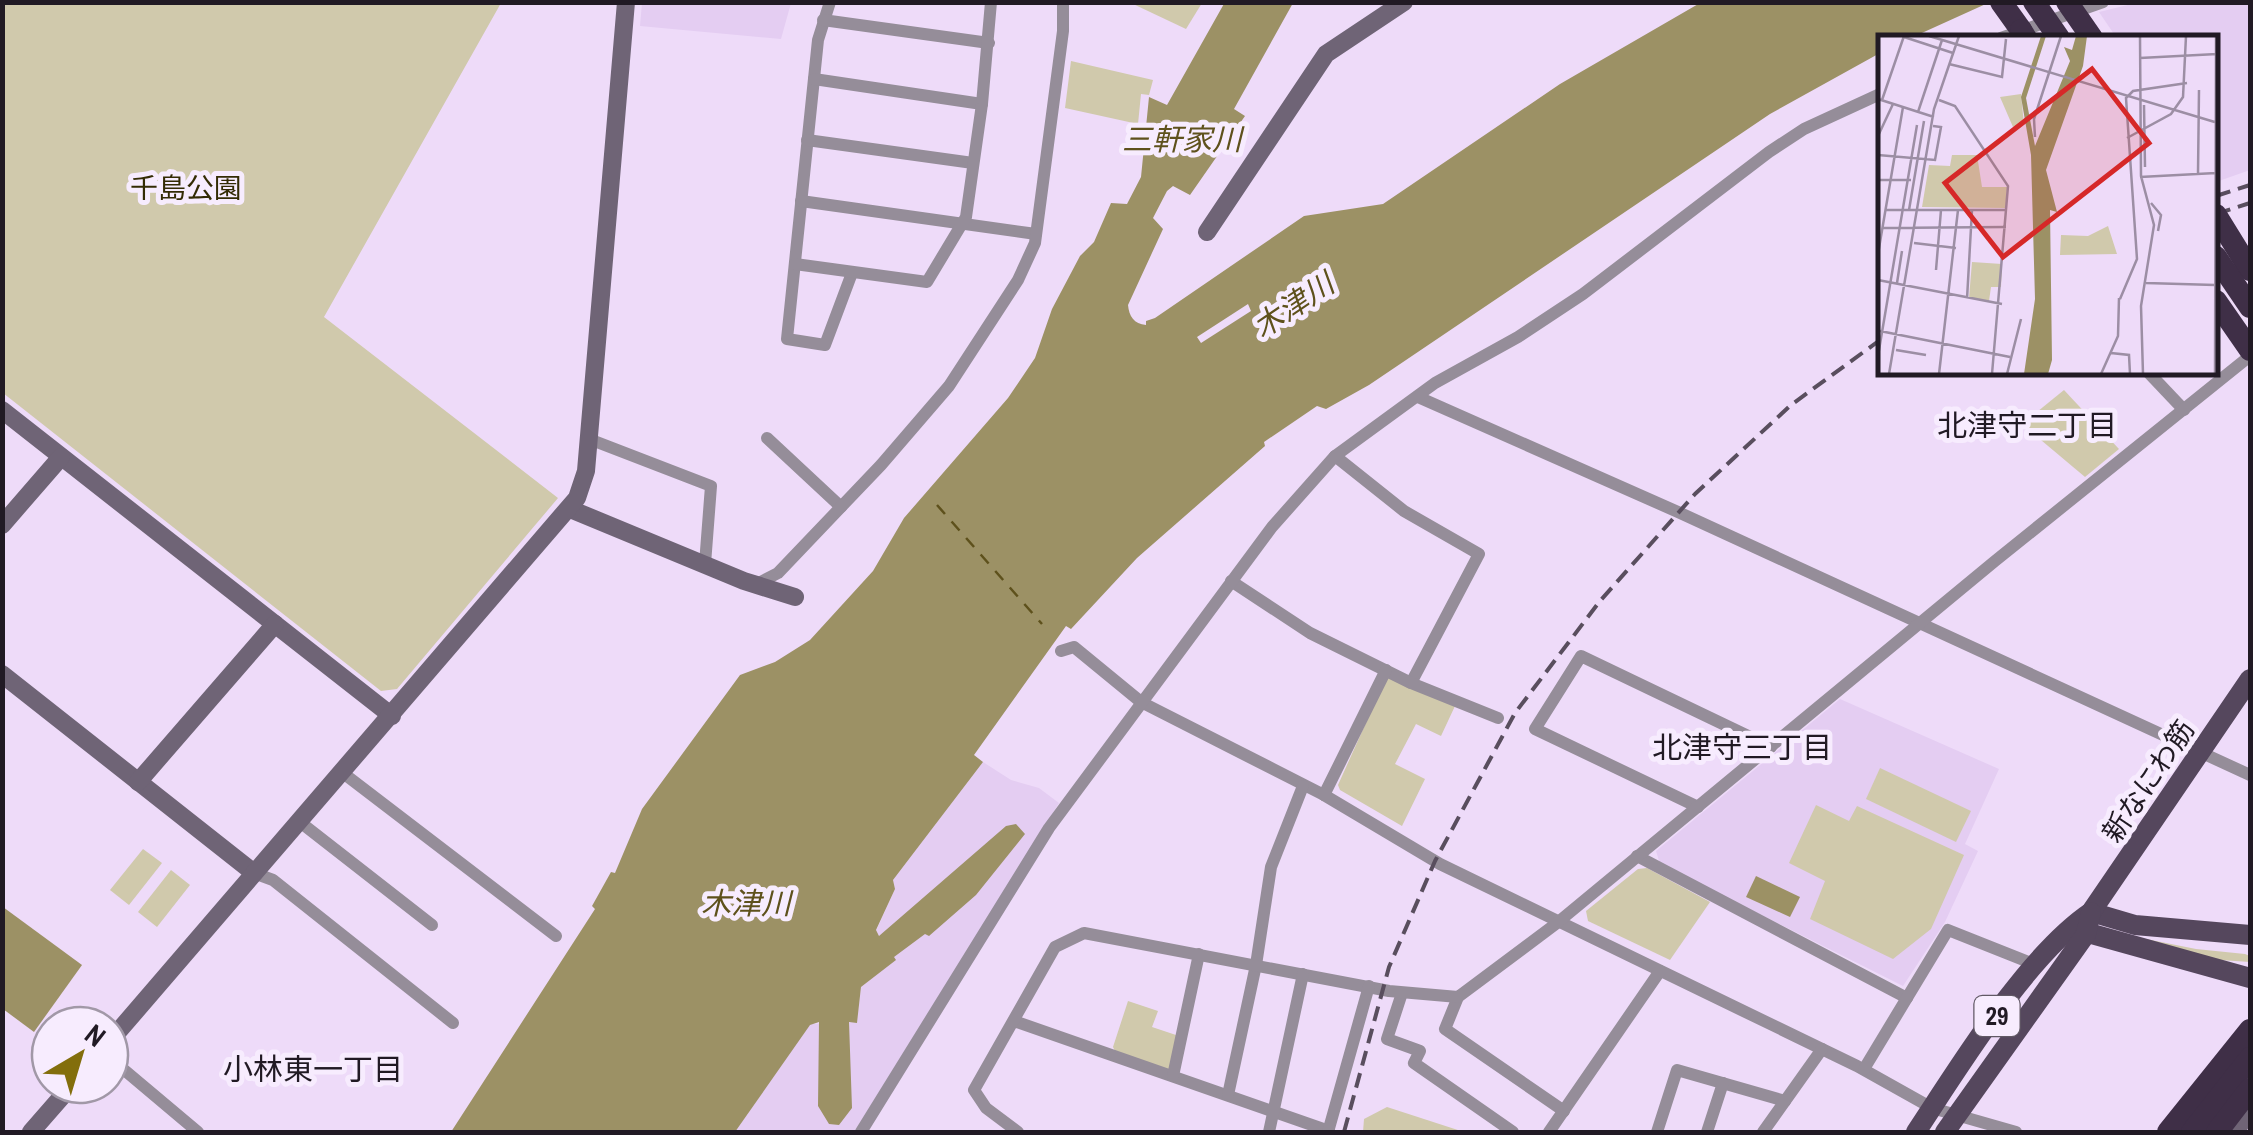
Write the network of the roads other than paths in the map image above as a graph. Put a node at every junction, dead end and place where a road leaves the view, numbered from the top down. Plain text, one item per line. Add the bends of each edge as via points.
1 (626, 2) edge
2 (830, 2) edge
3 (992, 2) edge
4 (1063, 2) edge
5 (1404, 2) edge
6 (2002, 2) edge
7 (2016, 2) edge
8 (2048, 2) edge
9 (2067, 2) edge
10 (2080, 2) edge
11 (2103, 2) edge
12 (824, 20) junction
13 (2033, 25) edge
14 (2010, 35) edge
15 (2072, 35) edge
16 (2090, 35) edge
17 (2103, 35) edge
18 (989, 43) junction
19 (814, 79) junction
20 (1878, 95) edge
21 (982, 104) junction
22 (808, 140) junction
23 (973, 163) junction
24 (801, 202) junction
25 (2218, 218) edge
26 (963, 225) junction
27 (1208, 232) dead end
28 (1036, 234) junction
29 (2218, 237) edge
30 (2250, 242) edge
31 (2218, 259) edge
32 (2218, 263) edge
33 (794, 264) junction
34 (2250, 270) edge
35 (852, 273) junction
36 (2218, 277) edge
37 (2250, 283) edge
38 (2218, 304) edge
39 (2250, 307) edge
40 (2250, 322) edge
41 (2250, 353) edge
42 (2151, 375) edge
43 (2218, 376) edge
44 (1418, 397) junction
45 (2, 410) edge
46 (2184, 410) junction
47 (767, 438) dead end
48 (589, 439) junction
49 (1335, 456) junction
50 (62, 457) junction
51 (841, 507) junction
52 (570, 510) junction
53 (2, 525) edge
54 (705, 564) junction
55 (1231, 582) junction
56 (755, 584) junction
57 (794, 597) dead end
58 (275, 624) junction
59 (1920, 624) junction
60 (1061, 651) dead end
61 (1386, 670) junction
62 (2, 674) edge
63 (2250, 679) edge
64 (1411, 682) junction
65 (1141, 702) junction
66 (392, 716) junction
67 (1498, 718) dead end
68 (1771, 747) junction
69 (2201, 752) junction
70 (343, 773) junction
71 (2250, 775) edge
72 (138, 782) junction
73 (1303, 786) junction
74 (1324, 795) junction
75 (1698, 807) junction
76 (300, 822) junction
77 (1637, 856) junction
78 (254, 873) junction
79 (2091, 912) junction
80 (1558, 923) junction
81 (432, 926) dead end
82 (2077, 930) junction
83 (2226, 932) junction
84 (2250, 935) edge
85 (556, 936) dead end
86 (2250, 948) edge
87 (1199, 954) junction
88 (1256, 965) junction
89 (2036, 965) junction
90 (1660, 971) junction
91 (1302, 974) junction
92 (2250, 978) edge
93 (1369, 986) junction
94 (1402, 993) junction
95 (1458, 997) junction
96 (1906, 998) junction
97 (130, 1018) edge
98 (1014, 1020) junction
99 (452, 1023) dead end
100 (2248, 1036) edge
101 (1822, 1049) junction
102 (1864, 1070) junction
103 (130, 1075) edge
104 (1173, 1076) junction
105 (1722, 1083) junction
106 (2250, 1089) edge
107 (1228, 1096) junction
108 (1786, 1100) junction
109 (55, 1105) edge
110 (1932, 1108) junction
111 (2250, 1110) edge
112 (1564, 1111) junction
113 (1276, 1112) junction
114 (1951, 1124) edge
115 (31, 1132) edge
116 (198, 1132) edge
117 (861, 1132) edge
118 (1018, 1132) edge
119 (1269, 1132) edge
120 (1328, 1132) edge
121 (1513, 1132) edge
122 (1549, 1132) edge
123 (1657, 1132) edge
124 (1707, 1132) edge
125 (1763, 1132) edge
126 (1916, 1132) edge
127 (2016, 1132) edge
128 (2165, 1132) edge
129 (2192, 1132) edge
130 (2217, 1132) edge
131 (2235, 1132) edge

1 - 48 street
2 - 12 street
3 - 18 street
4 - 28 street
5 - 27 street via 1326,54
6 - 13 highway
7 - 13 highway
8 - 15 highway
9 - 16 highway, bridge
10 - 17 highway
11 - 14 street
12 - 18 street
12 - 19 street
18 - 21 street
19 - 21 street
19 - 22 street
20 - 44 street via 1804,129 1583,294
21 - 23 street
22 - 23 street
22 - 24 street
23 - 26 street
24 - 26 street
24 - 33 street
25 - 34 highway, bridge
26 - 28 street
26 - 35 street via 927,282
28 - 51 street via 1018,280 949,386
29 - 37 highway
30 - 31 highway
32 - 39 highway, bridge
33 - 35 street
33 - 35 street via 787,339 825,345
36 - 40 highway
38 - 41 highway
41 - 43 street
42 - 46 street
43 - 46 street
44 - 49 street
44 - 59 street
45 - 50 street
46 - 59 street
47 - 51 street
48 - 52 street via 582,487
48 - 54 street via 711,486
49 - 55 street
49 - 64 street via 1404,511 1479,554
50 - 53 street
50 - 58 street
51 - 56 street via 778,573
52 - 54 street
52 - 66 street
54 - 56 street
55 - 61 street
55 - 65 street
56 - 57 street
58 - 66 street
58 - 72 street
59 - 68 street
59 - 69 street
60 - 65 street via 1074,646
61 - 64 street
61 - 74 street
62 - 72 street
63 - 69 main road, 新なにわ筋 / 29
64 - 67 street
65 - 73 street
65 - 117 street via 1049,828
66 - 70 street
68 - 75 street
68 - 75 street via 1581,656 1534,729
69 - 71 street
69 - 79 main road, 新なにわ筋 / 29
70 - 76 street
70 - 85 street
72 - 78 street
73 - 74 street
73 - 88 street via 1271,867
74 - 80 street
75 - 77 street
76 - 78 street
76 - 81 street
77 - 80 street
77 - 96 street
78 - 97 street
78 - 99 street via 272,880
79 - 82 main road, 新なにわ筋 / 29
79 - 83 main road via 2135,924
80 - 90 street
80 - 95 street
82 - 89 main road, 新なにわ筋 / 29
82 - 92 main road
82 - 114 main road, 新なにわ筋 / 29
83 - 84 main road
83 - 86 main road
87 - 88 street
87 - 98 street via 1084,933 1055,948
87 - 104 street
88 - 91 street
88 - 107 street
89 - 96 street via 1948,930
89 - 110 main road, 新なにわ筋 / 29
90 - 101 street
90 - 112 street
91 - 93 street
91 - 113 street
93 - 94 street
93 - 120 street
94 - 95 street
94 - 121 street via 1387,1039 1420,1051 1414,1062
95 - 112 street via 1445,1028
96 - 102 street
98 - 104 street
98 - 118 street via 974,1090
100 - 128 highway
100 - 129 highway
101 - 102 street
101 - 108 street
102 - 110 street
103 - 116 street
104 - 107 street
105 - 108 street
105 - 123 street via 1677,1070
105 - 124 street
106 - 130 highway
107 - 113 street
108 - 125 street
109 - 115 street
110 - 114 street
110 - 126 main road, 新なにわ筋 / 29
111 - 131 street
112 - 122 street
113 - 119 street
113 - 120 street
114 - 127 street

